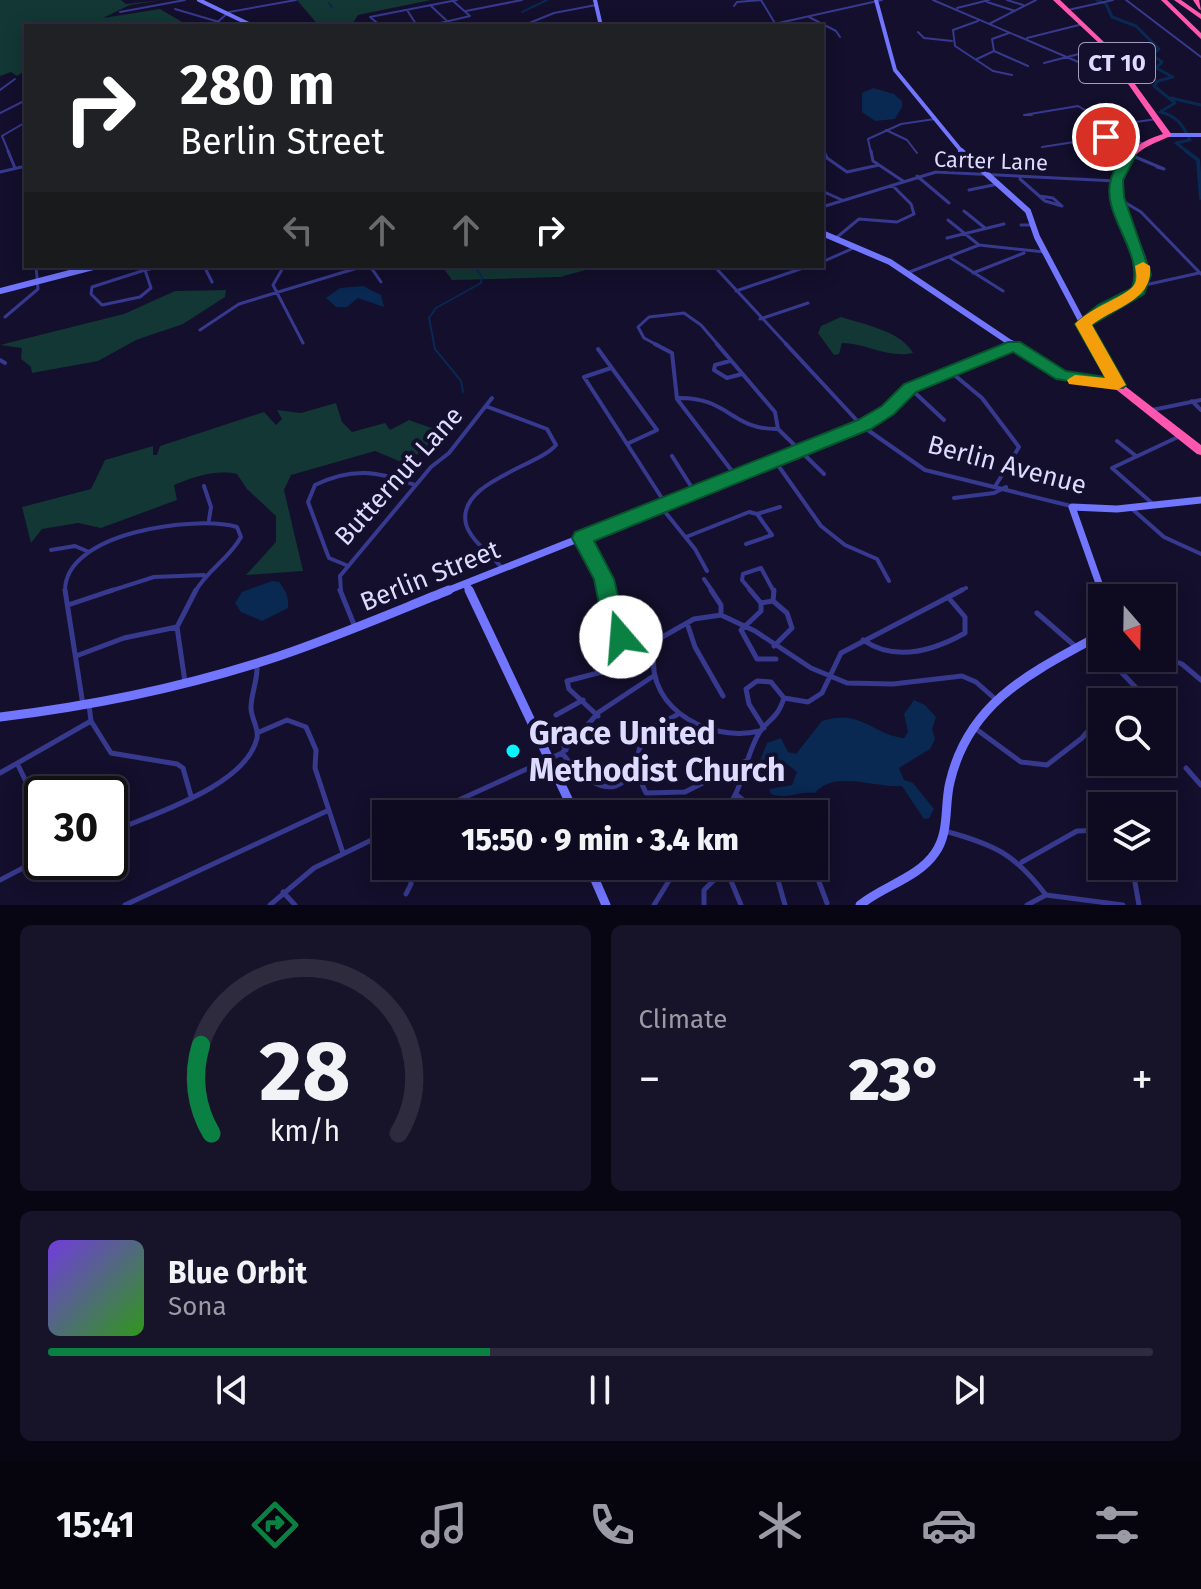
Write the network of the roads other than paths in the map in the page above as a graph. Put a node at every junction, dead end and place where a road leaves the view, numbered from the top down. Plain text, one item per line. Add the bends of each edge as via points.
1 (185, 0) edge
2 (199, 0) edge
3 (267, 0) edge
4 (296, 0) edge
5 (455, 0) edge
6 (481, 0) edge
7 (522, 0) edge
8 (761, 0) edge
9 (878, 0) edge
10 (933, 0) edge
11 (1007, 0) edge
12 (1035, 0) edge
13 (1056, 0) edge
14 (1113, 0) edge
15 (1126, 0) edge
16 (1164, 0) edge
17 (1176, 0) edge
18 (1195, 0) edge
19 (510, 1) edge
20 (987, 1) edge
21 (595, 3) edge
22 (271, 5) junction
23 (430, 5) junction
24 (734, 6) dead end
25 (1025, 6) junction
26 (488, 7) junction
27 (175, 9) dead end
28 (954, 9) junction
29 (407, 10) junction
30 (1068, 10) junction
31 (466, 11) junction
32 (1015, 11) junction
33 (120, 12) dead end
34 (229, 12) junction
35 (1201, 12) edge
36 (807, 16) junction
37 (981, 20) junction
38 (447, 21) junction
39 (219, 22) junction
40 (216, 24) edge
41 (250, 24) edge
42 (378, 24) edge
43 (416, 24) edge
44 (424, 24) edge
45 (527, 24) edge
46 (601, 24) edge
47 (775, 24) edge
48 (788, 24) edge
49 (820, 24) edge
50 (989, 24) junction
51 (1083, 24) junction
52 (824, 27) edge
53 (1194, 30) junction
54 (918, 32) dead end
55 (1010, 33) junction
56 (840, 37) dead end
57 (1201, 37) edge
58 (1025, 39) junction
59 (953, 41) junction
60 (1106, 47) junction
61 (994, 51) junction
62 (1201, 57) edge
63 (1068, 58) junction
64 (977, 59) junction
65 (1044, 63) dead end
66 (1028, 66) dead end
67 (1012, 75) dead end
68 (15, 79) dead end
69 (1132, 84) junction
70 (0, 90) edge
71 (24, 101) edge
72 (0, 113) edge
73 (1032, 115) dead end
74 (935, 119) junction
75 (1157, 119) junction
76 (24, 123) edge
77 (1109, 125) junction
78 (886, 130) junction
79 (1168, 135) junction
80 (1201, 135) edge
81 (1100, 142) junction
82 (1145, 145) junction
83 (1042, 147) dead end
84 (824, 151) edge
85 (917, 153) dead end
86 (1130, 155) junction
87 (879, 165) junction
88 (24, 166) edge
89 (1157, 167) dead end
90 (15, 168) junction
91 (0, 172) edge
92 (986, 174) junction
93 (917, 176) junction
94 (1019, 177) junction
95 (903, 181) junction
96 (1116, 181) junction
97 (998, 184) junction
98 (891, 185) junction
99 (969, 190) dead end
100 (824, 192) edge
101 (1039, 196) junction
102 (1117, 197) junction
103 (842, 200) junction
104 (949, 203) dead end
105 (824, 206) edge
106 (964, 211) dead end
107 (948, 220) dead end
108 (1004, 224) dead end
109 (1021, 225) dead end
110 (1034, 225) junction
111 (985, 228) junction
112 (965, 233) junction
113 (824, 234) edge
114 (836, 238) junction
115 (947, 238) dead end
116 (979, 245) junction
117 (858, 246) junction
118 (1026, 252) junction
119 (1045, 252) junction
120 (949, 257) junction
121 (824, 261) edge
122 (37, 268) edge
123 (89, 268) edge
124 (154, 268) edge
125 (205, 268) edge
126 (283, 268) edge
127 (361, 268) edge
128 (369, 268) edge
129 (716, 268) edge
130 (803, 268) edge
131 (145, 270) junction
132 (907, 273) junction
133 (973, 273) junction
134 (1200, 274) edge
135 (40, 280) junction
136 (212, 282) dead end
137 (381, 282) dead end
138 (1143, 286) junction
139 (0, 291) edge
140 (736, 291) junction
141 (1003, 291) dead end
142 (277, 294) junction
143 (808, 303) dead end
144 (5, 317) dead end
145 (760, 319) junction
146 (1083, 324) junction
147 (200, 330) dead end
148 (303, 343) dead end
149 (1014, 346) junction
150 (598, 349) dead end
151 (730, 361) junction
152 (611, 368) junction
153 (950, 372) junction
154 (742, 374) junction
155 (1117, 385) junction
156 (910, 388) junction
157 (492, 398) dead end
158 (677, 399) junction
159 (1201, 400) edge
160 (1192, 401) junction
161 (488, 407) junction
162 (1201, 410) edge
163 (1149, 411) junction
164 (944, 420) dead end
165 (862, 426) junction
166 (778, 429) junction
167 (1181, 436) junction
168 (1117, 441) dead end
169 (629, 443) junction
170 (797, 449) junction
171 (1201, 451) edge
172 (672, 456) dead end
173 (1136, 456) junction
174 (773, 459) junction
175 (824, 474) dead end
176 (735, 475) junction
177 (415, 485) junction
178 (996, 485) junction
179 (204, 486) dead end
180 (1006, 487) junction
181 (695, 493) junction
182 (954, 498) dead end
183 (1201, 500) edge
184 (1155, 505) junction
185 (664, 506) junction
186 (780, 507) dead end
187 (1072, 507) junction
188 (1131, 508) junction
189 (757, 514) junction
190 (209, 520) junction
191 (686, 537) junction
192 (582, 538) junction
193 (746, 544) dead end
194 (51, 550) dead end
195 (89, 552) junction
196 (1201, 554) edge
197 (346, 565) junction
198 (502, 568) junction
199 (707, 571) dead end
200 (204, 575) junction
201 (704, 579) dead end
202 (889, 581) dead end
203 (466, 584) junction
204 (1099, 584) edge
205 (966, 588) dead end
206 (948, 597) junction
207 (773, 601) junction
208 (761, 603) junction
209 (68, 605) junction
210 (1037, 613) dead end
211 (721, 615) junction
212 (687, 623) junction
213 (746, 626) junction
214 (177, 627) junction
215 (355, 627) junction
216 (621, 637) dead end
217 (863, 640) junction
218 (1088, 642) edge
219 (774, 646) junction
220 (1077, 648) junction
221 (76, 656) junction
222 (776, 659) dead end
223 (1176, 662) edge
224 (257, 665) junction
225 (617, 668) dead end
226 (1122, 672) edge
227 (652, 677) junction
228 (829, 678) junction
229 (1201, 680) edge
230 (185, 682) junction
231 (1136, 688) edge
232 (723, 696) dead end
233 (993, 697) junction
234 (784, 698) junction
235 (583, 700) junction
236 (86, 705) junction
237 (678, 714) junction
238 (556, 715) dead end
239 (598, 716) junction
240 (0, 717) edge
241 (91, 721) junction
242 (972, 726) junction
243 (554, 727) dead end
244 (762, 730) junction
245 (1088, 731) edge
246 (257, 733) junction
247 (564, 752) junction
248 (550, 759) junction
249 (748, 760) junction
250 (18, 765) junction
251 (1186, 768) dead end
252 (0, 773) edge
253 (629, 777) junction
254 (24, 778) edge
255 (1201, 785) edge
256 (738, 796) junction
257 (191, 797) junction
258 (459, 800) edge
259 (569, 800) edge
260 (735, 800) edge
261 (743, 800) edge
262 (329, 810) junction
263 (128, 825) edge
264 (945, 831) junction
265 (1088, 831) edge
266 (372, 840) edge
267 (343, 853) junction
268 (1022, 862) junction
269 (24, 867) edge
270 (0, 880) edge
271 (411, 880) edge
272 (595, 880) edge
273 (669, 880) edge
274 (714, 880) edge
275 (731, 880) edge
276 (778, 880) edge
277 (820, 880) edge
278 (1135, 880) edge
279 (282, 892) junction
280 (406, 894) dead end
281 (1046, 895) junction
282 (827, 903) dead end
283 (125, 905) edge
284 (270, 905) edge
285 (295, 905) edge
286 (606, 905) edge
287 (654, 905) edge
288 (704, 905) edge
289 (741, 905) edge
290 (785, 905) edge
291 (860, 905) edge
292 (1027, 905) edge
293 (1123, 905) edge
294 (1139, 905) edge

1 - 33 street
2 - 34 main road
3 - 22 street
4 - 22 street
5 - 23 street
5 - 31 street
6 - 26 street
7 - 19 street
8 - 24 street
8 - 47 street
9 - 36 street
9 - 74 main road via 895,70
10 - 28 street
11 - 25 street
12 - 25 street
13 - 30 highway, CT 10
14 - 30 street
15 - 62 street
16 - 53 highway
17 - 35 highway
17 - 53 highway
18 - 35 highway
19 - 26 street
20 - 28 street
20 - 32 street
21 - 45 street
21 - 46 main road
22 - 34 street
23 - 29 street
23 - 38 street
25 - 32 street
26 - 31 street
27 - 39 street
28 - 37 street
29 - 42 street via 370,17
29 - 43 street
30 - 51 highway, CT 10
31 - 38 street via 469,16
32 - 50 street
34 - 39 street
34 - 41 main road
36 - 48 street
36 - 49 street
37 - 50 street
37 - 59 street via 953,30
38 - 44 street
39 - 40 street
50 - 55 street
51 - 58 street
51 - 60 highway, CT 10
52 - 56 street
53 - 57 highway
54 - 59 street via 924,38
55 - 58 street
55 - 61 street via 992,39
58 - 63 street
59 - 64 street via 958,52
60 - 63 street
60 - 69 highway, CT 10
61 - 64 street
61 - 66 street
63 - 65 street
63 - 69 street
64 - 67 street via 993,71
68 - 70 street
69 - 75 highway, CT 10
71 - 72 street
73 - 77 street via 1077,105
74 - 78 street
74 - 92 main road
75 - 77 street
75 - 79 highway, CT 10
76 - 90 street via 2,136
77 - 81 street via 1092,128 1106,137
77 - 82 street
78 - 85 street via 907,140
78 - 87 street via 868,139
79 - 80 main road
79 - 82 highway
81 - 83 street via 1081,138
81 - 86 street
82 - 86 highway
84 - 87 street via 847,172
86 - 89 street
86 - 96 highway
87 - 95 street
88 - 90 street
90 - 91 street
92 - 93 street, Carter Lane
92 - 94 street, Carter Lane
92 - 97 main road
93 - 95 street, Carter Lane
93 - 104 street
94 - 96 street, Carter Lane
94 - 101 street
95 - 98 street, Carter Lane
96 - 102 highway
97 - 99 street
97 - 110 main road via 1028,211
98 - 103 street, Carter Lane
98 - 114 street via 914,214 897,222 859,219
100 - 103 street
101 - 101 street via 1052,207 1063,206 1053,198
102 - 134 street via 1141,212
102 - 138 highway via 1142,263
103 - 105 street, Carter Lane
106 - 111 street
107 - 112 street
108 - 111 street
109 - 110 street
110 - 119 main road
111 - 112 street
112 - 115 street
112 - 116 street
113 - 114 main road
114 - 117 main road
116 - 118 street
116 - 120 street
117 - 121 street
117 - 132 main road
118 - 119 street
118 - 133 street
119 - 146 main road
120 - 132 street
120 - 133 street
122 - 135 street
123 - 135 main road
124 - 131 street
125 - 136 street
126 - 142 street via 273,281
127 - 142 street
128 - 137 street
129 - 140 street, Berlin Avenue
130 - 140 street
131 - 131 street via 98,283 92,287 95,302 144,295 151,288
132 - 149 main road
133 - 141 street
134 - 138 street
135 - 139 main road
135 - 144 street via 38,289
138 - 146 highway
140 - 145 street, Berlin Avenue
142 - 147 street via 229,309
142 - 148 street
143 - 145 street
145 - 165 street, Berlin Avenue
146 - 155 highway
149 - 153 main road
149 - 155 main road via 1062,376
150 - 152 street
151 - 154 street
151 - 154 street via 714,370 727,378
151 - 158 street via 684,313 649,317 638,327 644,338 672,353
152 - 169 street via 657,430
152 - 169 street via 584,377
153 - 156 main road
153 - 178 street via 982,398 1019,447
154 - 166 street via 775,412
155 - 163 highway
156 - 164 street
156 - 165 main road, Berlin Street
157 - 161 street, Butternut Lane
158 - 166 street via 703,398 748,429
158 - 176 street
159 - 160 street
160 - 162 street
160 - 163 street
161 - 177 street, Butternut Lane
161 - 198 street via 547,429 556,445 542,460 503,473 467,510 472,534
163 - 167 highway
165 - 170 main road, Berlin Street
165 - 178 street, Berlin Avenue via 925,470
166 - 170 street
167 - 171 highway
167 - 173 street
168 - 173 street
169 - 185 street
170 - 174 main road, Berlin Street
170 - 175 street
172 - 181 street
173 - 184 street via 1112,468
174 - 176 main road, Berlin Street
174 - 202 street via 821,526 845,545 877,559
176 - 181 main road, Berlin Street
177 - 197 street, Butternut Lane
177 - 197 street via 367,468 315,485 308,502 327,553
178 - 180 street, Berlin Avenue
179 - 190 street
180 - 182 street
180 - 187 street, Berlin Avenue
181 - 185 main road, Berlin Street
183 - 184 main road, Berlin Avenue
184 - 188 main road, Berlin Avenue
185 - 191 street
185 - 192 main road, Berlin Street
186 - 189 street
187 - 188 main road, Berlin Avenue
187 - 204 main road
188 - 196 street via 1164,537
189 - 191 street via 749,512
189 - 193 street via 772,535
190 - 195 street via 156,526
190 - 200 street via 226,520 241,537
191 - 199 street
192 - 198 main road, Berlin Street
192 - 216 street via 604,579
194 - 195 street via 68,545
195 - 209 street via 68,574
197 - 215 street, Butternut Lane via 338,585
198 - 203 main road, Berlin Street
200 - 209 street via 154,577
200 - 214 street
201 - 211 street via 721,605
203 - 215 main road, Berlin Street
203 - 248 main road
205 - 206 street
206 - 217 street
206 - 217 street via 968,623 965,633 935,650 879,651
207 - 208 street
207 - 208 street via 774,590 761,568 743,574 742,580
207 - 219 street via 787,613 792,628
208 - 213 street via 761,611
209 - 221 street
210 - 220 street
211 - 212 street
211 - 213 street
212 - 227 street via 657,640 649,661
212 - 232 street
213 - 219 street
213 - 222 street via 741,636 757,659
214 - 221 street via 124,638
214 - 230 street
215 - 224 main road, Berlin Street
217 - 228 street via 841,653
218 - 220 main road
219 - 228 street
220 - 233 main road
221 - 236 street
223 - 229 street
224 - 230 main road, Berlin Street
224 - 246 street via 250,711
225 - 235 street via 598,675 580,673 567,681
226 - 231 street
227 - 237 street
227 - 239 street
228 - 233 street via 850,683 961,676
228 - 234 street via 822,693 808,702
230 - 236 main road, Berlin Street
233 - 242 main road
234 - 244 street via 778,716
234 - 244 street via 771,682 760,680 746,689
235 - 238 street
235 - 239 street
236 - 240 main road, Berlin Street
236 - 241 street
237 - 244 street via 709,729 744,736
237 - 253 street via 649,730
239 - 247 street via 579,742
241 - 250 street
241 - 257 street via 111,753 183,768
242 - 245 street via 1021,762 1047,765
242 - 264 main road via 949,782
243 - 247 street
244 - 249 street
246 - 257 street via 253,748 227,779
246 - 262 street via 287,720 306,727
247 - 248 street
247 - 253 street via 584,780 596,786 617,786
248 - 258 street
248 - 259 main road
249 - 253 street via 685,792 646,793 641,782
249 - 256 street
250 - 252 street
250 - 254 street
251 - 255 street
256 - 260 street
256 - 261 street
257 - 263 street
262 - 267 street
262 - 283 street
264 - 268 street via 1006,848
264 - 291 main road via 935,854 916,871 873,892
265 - 268 street via 1077,831
266 - 267 street
267 - 279 street
268 - 281 street
269 - 270 street
271 - 280 street
272 - 286 main road
273 - 287 street
274 - 288 street via 704,890
275 - 289 street
276 - 290 street
277 - 282 street
278 - 294 street
279 - 284 street
279 - 285 street
281 - 292 street
281 - 293 street

